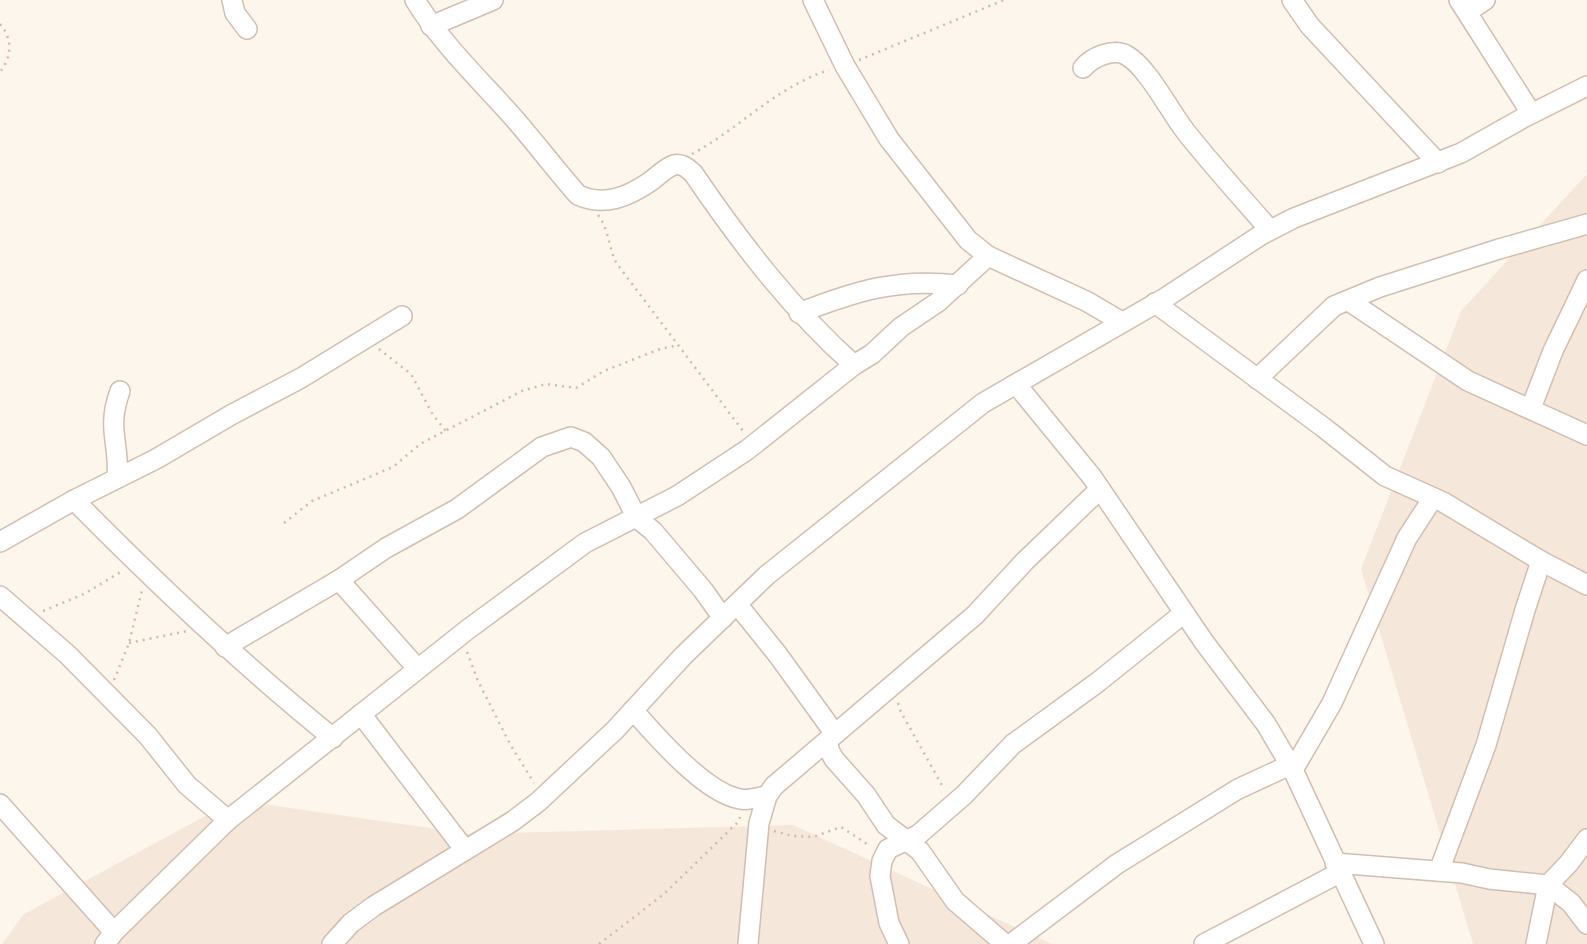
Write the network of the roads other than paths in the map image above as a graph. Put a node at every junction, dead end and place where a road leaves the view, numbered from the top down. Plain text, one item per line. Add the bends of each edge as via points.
1 (232, 0) edge
2 (415, 0) edge
3 (494, 0) edge
4 (813, 0) edge
5 (1292, 0) edge
6 (1485, 0) edge
7 (1463, 6) edge
8 (431, 26) junction
9 (247, 29) dead end
10 (1083, 68) dead end
11 (1587, 86) edge
12 (1531, 113) junction
13 (1437, 163) junction
14 (1585, 229) edge
15 (1270, 230) junction
16 (988, 256) junction
17 (1587, 280) edge
18 (958, 285) junction
19 (1349, 301) junction
20 (1155, 303) junction
21 (799, 313) junction
22 (401, 316) dead end
23 (1122, 322) junction
24 (854, 365) junction
25 (1257, 379) junction
26 (1016, 384) junction
27 (120, 391) dead end
28 (1531, 408) junction
29 (1587, 435) edge
30 (117, 477) junction
31 (1100, 489) junction
32 (1433, 498) junction
33 (74, 500) junction
34 (636, 519) junction
35 (0, 542) edge
36 (1541, 561) junction
37 (339, 580) junction
38 (1587, 585) edge
39 (0, 596) edge
40 (737, 604) junction
41 (1184, 613) junction
42 (723, 618) junction
43 (225, 647) junction
44 (417, 668) junction
45 (633, 710) junction
46 (361, 714) junction
47 (831, 737) junction
48 (332, 738) junction
49 (1291, 768) junction
50 (767, 796) junction
51 (0, 804) edge
52 (228, 820) junction
53 (1587, 839) edge
54 (897, 845) junction
55 (465, 850) junction
56 (1337, 868) junction
57 (1439, 871) junction
58 (1548, 885) junction
59 (1587, 924) edge
60 (109, 938) edge
61 (332, 944) edge
62 (748, 944) edge
63 (899, 944) edge
64 (1005, 944) edge
65 (1011, 944) edge
66 (1204, 944) edge
67 (1374, 944) edge
68 (1536, 944) edge

1 - 9 street
2 - 8 street
3 - 8 street
4 - 16 street via 845,66 889,139 968,240
5 - 13 street via 1310,26
6 - 7 street
7 - 12 street
8 - 21 street via 578,195 592,201 628,195 674,165 684,165
10 - 15 street via 1088,61 1114,52 1142,67 1184,130
11 - 12 street
12 - 13 street
13 - 15 street
14 - 19 street via 1499,249
15 - 20 street
16 - 18 street
16 - 23 street
17 - 28 street
18 - 21 street via 896,283
18 - 24 street
19 - 25 street via 1334,306
19 - 28 street via 1468,382
20 - 23 street
20 - 25 street
21 - 24 street
22 - 30 street via 156,459
23 - 26 street
24 - 34 street via 755,443
25 - 32 street via 1385,476
26 - 31 street
26 - 40 street via 930,444
27 - 30 street via 112,422
28 - 29 street
30 - 33 street
31 - 41 street
31 - 47 street via 975,615
32 - 36 street
32 - 49 street via 1407,538 1332,703
33 - 35 street
33 - 43 street
34 - 37 street via 601,457 571,437 541,447 457,509
34 - 42 street via 660,539
34 - 44 street via 585,544
36 - 38 street
36 - 57 street via 1486,745
37 - 43 street
37 - 44 street
39 - 52 street via 68,655 148,736 187,785
40 - 42 street
40 - 47 street via 778,655
41 - 49 street via 1266,724
41 - 54 street via 1013,744 918,835
42 - 45 street
43 - 48 street
44 - 46 street
45 - 50 street via 687,767 731,796 742,800
45 - 55 street via 544,797
46 - 48 street
46 - 55 street
47 - 50 street
47 - 54 street via 829,750 834,759 866,795
48 - 52 street
49 - 56 street
49 - 65 street via 1238,789 1117,864
50 - 62 street via 759,823
51 - 60 street
52 - 60 street
53 - 58 street
54 - 63 street via 882,861 880,876 889,923
54 - 64 street via 926,857 955,901
55 - 61 street via 374,906
56 - 57 street
56 - 66 street
56 - 67 street
57 - 58 street
58 - 59 street via 1571,903
58 - 68 street

